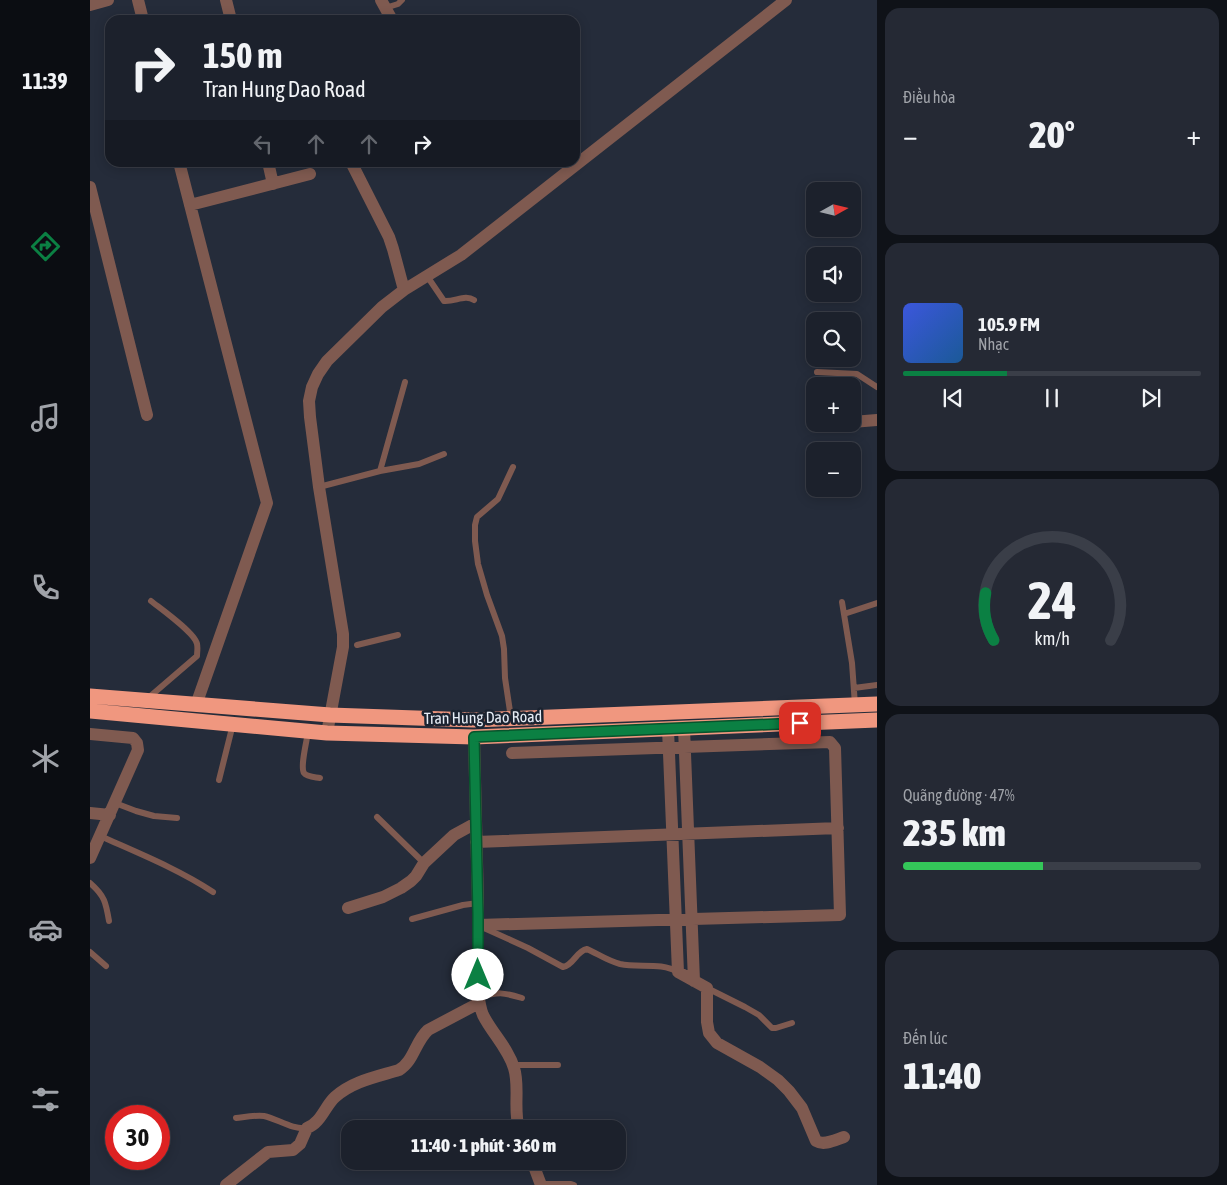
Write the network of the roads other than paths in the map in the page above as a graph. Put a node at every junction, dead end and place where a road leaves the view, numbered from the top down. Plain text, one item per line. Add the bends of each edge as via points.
1 (108, 0) edge
2 (138, 0) edge
3 (226, 0) edge
4 (402, 0) edge
5 (786, 0) edge
6 (383, 4) edge
7 (90, 5) edge
8 (142, 15) edge
9 (230, 15) edge
10 (389, 15) edge
11 (580, 161) edge
12 (180, 167) edge
13 (269, 167) edge
14 (354, 167) edge
15 (573, 167) edge
16 (310, 174) dead end
17 (273, 184) junction
18 (90, 187) edge
19 (190, 205) junction
20 (427, 276) junction
21 (404, 290) junction
22 (474, 300) dead end
23 (817, 372) dead end
24 (405, 382) dead end
25 (877, 387) edge
26 (147, 415) dead end
27 (877, 420) edge
28 (861, 421) edge
29 (444, 454) dead end
30 (513, 467) dead end
31 (380, 471) junction
32 (319, 487) junction
33 (151, 601) dead end
34 (842, 602) dead end
35 (877, 603) edge
36 (844, 614) junction
37 (398, 635) dead end
38 (350, 646) junction
39 (877, 685) edge
40 (854, 688) junction
41 (90, 696) edge
42 (145, 701) junction
43 (877, 704) edge
44 (196, 705) junction
45 (855, 705) junction
46 (90, 711) edge
47 (330, 715) junction
48 (511, 719) junction
49 (877, 720) edge
50 (233, 724) junction
51 (684, 728) junction
52 (668, 729) junction
53 (308, 731) junction
54 (327, 733) junction
55 (90, 734) edge
56 (474, 737) junction
57 (669, 748) junction
58 (685, 748) junction
59 (512, 753) dead end
60 (320, 778) dead end
61 (219, 780) dead end
62 (112, 809) junction
63 (90, 813) edge
64 (377, 817) dead end
65 (177, 818) dead end
66 (476, 822) junction
67 (838, 828) junction
68 (689, 834) junction
69 (672, 835) junction
70 (100, 836) junction
71 (476, 842) junction
72 (90, 858) edge
73 (424, 863) junction
74 (90, 883) edge
75 (213, 892) dead end
76 (478, 903) junction
77 (348, 908) dead end
78 (412, 919) dead end
79 (692, 919) junction
80 (676, 920) junction
81 (110, 921) dead end
82 (478, 925) junction
83 (90, 952) edge
84 (106, 966) dead end
85 (678, 972) junction
86 (694, 981) junction
87 (707, 988) junction
88 (522, 998) dead end
89 (479, 1000) junction
90 (792, 1023) dead end
91 (513, 1065) junction
92 (558, 1065) dead end
93 (236, 1118) dead end
94 (518, 1120) edge
95 (307, 1128) junction
96 (844, 1137) dead end
97 (536, 1170) edge
98 (541, 1184) edge
99 (226, 1185) edge
100 (574, 1185) edge

1 - 7 street
2 - 8 street
3 - 9 street
4 - 6 lane via 398,4
5 - 11 street
6 - 10 street
12 - 19 street
13 - 17 street
14 - 21 street via 389,237
15 - 20 street via 460,255
16 - 17 street
17 - 19 street
18 - 26 street
19 - 44 street via 267,503
20 - 21 street
20 - 22 lane via 444,301 465,297
21 - 32 street via 327,361 312,387 310,417
23 - 25 lane via 857,374
24 - 31 lane
27 - 28 street
29 - 31 lane via 419,464
30 - 48 lane via 498,499 477,517 475,525 478,564 502,636
31 - 32 lane
32 - 38 street via 343,634
33 - 42 lane via 193,637 198,651 197,656
34 - 36 lane
35 - 36 lane
36 - 40 lane
37 - 38 lane
38 - 47 street
39 - 40 lane
40 - 45 lane
41 - 42 highway, Tran Hung Dao Road
42 - 44 highway, Tran Hung Dao Road
43 - 45 highway, Tran Hung Dao Road
44 - 47 highway, Tran Hung Dao Road
45 - 48 highway, Tran Hung Dao Road
46 - 50 highway, Tran Hung Dao Road
47 - 48 highway, Tran Hung Dao Road
47 - 54 street
49 - 51 highway, Tran Hung Dao Road
50 - 53 highway, Tran Hung Dao Road
50 - 61 lane
51 - 52 highway, Tran Hung Dao Road
51 - 58 street
52 - 56 highway, Tran Hung Dao Road
52 - 57 street
53 - 54 highway, Tran Hung Dao Road
53 - 60 lane via 303,772
54 - 56 highway, Tran Hung Dao Road
55 - 62 street via 133,738 137,743 138,750
56 - 66 street
57 - 58 street
57 - 59 street
57 - 69 street
58 - 67 street via 830,742 835,748
58 - 68 street
62 - 63 street
62 - 65 lane
62 - 70 street
64 - 73 lane
66 - 71 street
66 - 73 street via 454,835
67 - 68 street
67 - 79 street via 840,915
68 - 69 street
68 - 79 street
69 - 71 street
69 - 80 street
70 - 72 street
70 - 75 lane
71 - 76 street
73 - 77 street via 416,876 401,888
74 - 81 lane via 104,899
76 - 78 lane
76 - 82 street
79 - 80 street
79 - 86 street
80 - 82 street
80 - 85 street
82 - 85 lane via 563,967 570,966 582,950 587,949 620,964 658,966
82 - 89 street
83 - 84 lane
85 - 86 street
86 - 87 street
87 - 90 lane via 759,1015 772,1028
87 - 96 street via 709,1033 717,1043 778,1080 802,1108 816,1141 825,1143
88 - 89 lane via 497,993
89 - 91 street via 482,1014
89 - 95 street via 428,1030 405,1066 350,1086
91 - 92 lane
91 - 94 street
93 - 95 lane via 265,1116
95 - 99 street via 300,1144 293,1150 268,1152
97 - 98 street
98 - 100 lane

